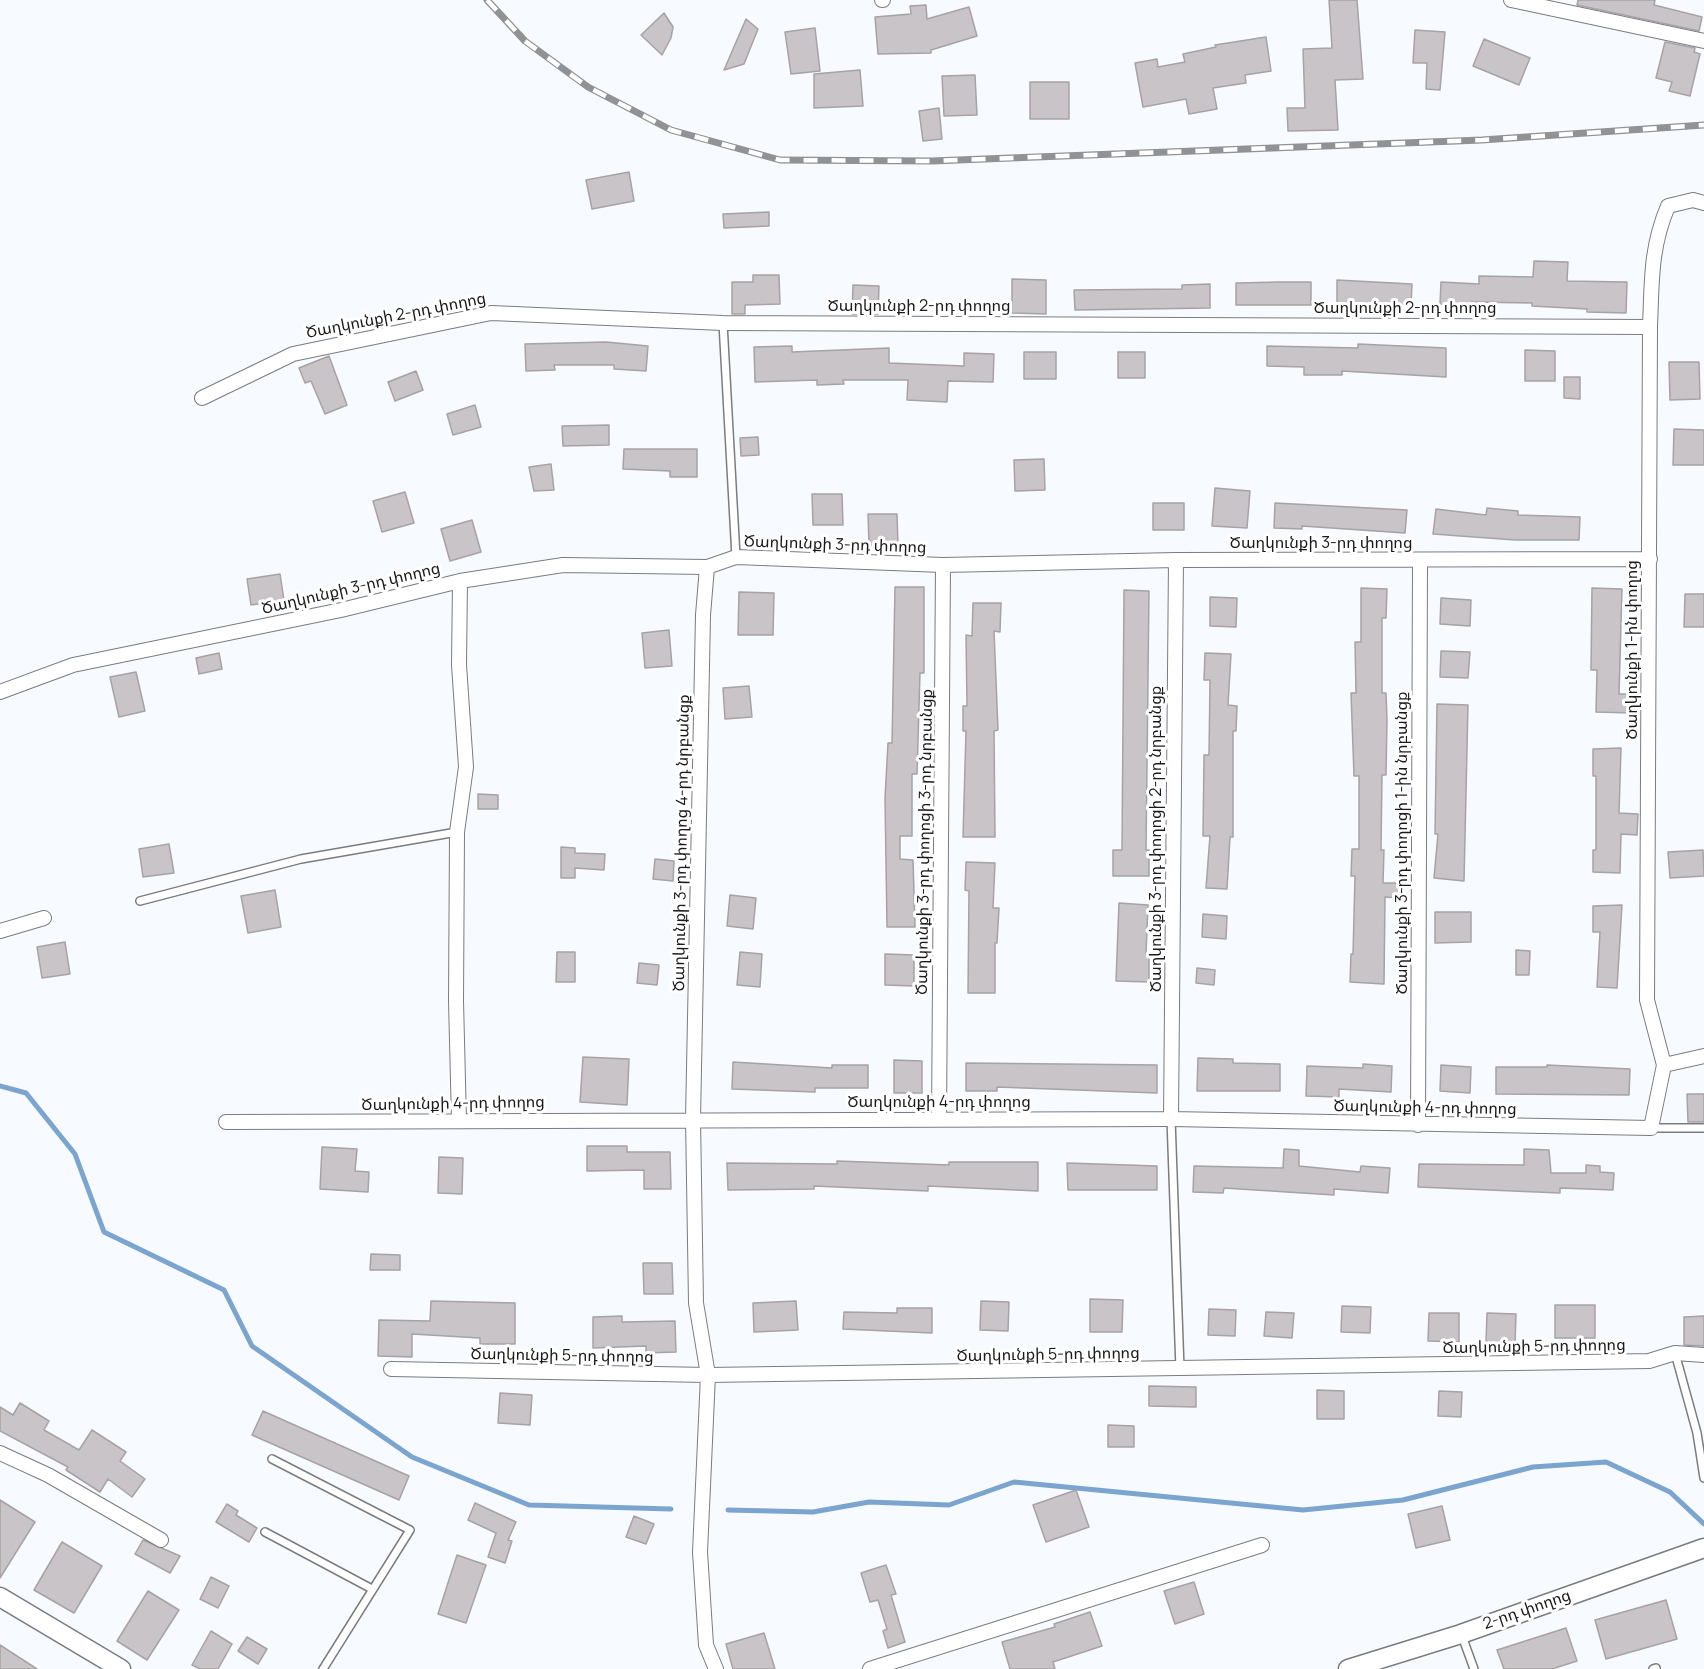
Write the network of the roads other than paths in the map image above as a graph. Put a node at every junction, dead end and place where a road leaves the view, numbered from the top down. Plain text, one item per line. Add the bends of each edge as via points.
1 (1511, 0) edge
2 (1704, 41) edge
3 (1704, 203) edge
4 (723, 323) junction
5 (1650, 327) junction
6 (202, 398) dead end
7 (736, 557) junction
8 (1650, 559) junction
9 (1176, 560) junction
10 (1420, 561) junction
11 (944, 565) junction
12 (707, 567) junction
13 (460, 581) junction
14 (0, 692) edge
15 (457, 832) junction
16 (140, 901) dead end
17 (44, 918) dead end
18 (0, 931) edge
19 (1704, 1056) edge
20 (1664, 1065) junction
21 (693, 1119) junction
22 (939, 1119) junction
23 (1172, 1119) junction
24 (459, 1121) junction
25 (226, 1122) dead end
26 (1418, 1125) junction
27 (1651, 1128) junction
28 (1704, 1128) edge
29 (1675, 1353) junction
30 (1704, 1355) edge
31 (391, 1369) dead end
32 (1180, 1370) junction
33 (708, 1375) junction
34 (0, 1453) edge
35 (272, 1459) dead end
36 (1704, 1478) edge
37 (265, 1533) dead end
38 (161, 1540) dead end
39 (1262, 1545) dead end
40 (1704, 1548) edge
41 (372, 1590) junction
42 (0, 1597) edge
43 (1461, 1634) junction
44 (121, 1669) edge
45 (323, 1669) edge
46 (716, 1669) edge
47 (870, 1669) edge
48 (1348, 1669) edge
49 (1474, 1669) edge

1 - 2 street
3 - 5 street, Ծաղկունքի 1-ին փողոց via 1693,200 1668,206 1657,233
4 - 5 street, Ծաղկունքի 2-րդ փողոց
4 - 6 street, Ծաղկունքի 2-րդ փողոց via 491,313 293,354
4 - 7 lane
5 - 8 street, Ծաղկունքի 1-ին փողոց
7 - 11 street, Ծաղկունքի 3-րդ փողոց
7 - 12 street, Ծաղկունքի 3-րդ փողոց
8 - 10 street, Ծաղկունքի 3-րդ փողոց
8 - 20 street, Ծաղկունքի 1-ին փողոց via 1647,1000
9 - 10 street, Ծաղկունքի 3-րդ փողոց
9 - 11 street, Ծաղկունքի 3-րդ փողոց
9 - 23 street, Ծաղկունքի 3-րդ փողոցի 2-րդ նրբանցք
10 - 26 street, Ծաղկունքի 3-րդ փողոցի 1-ին նրբանցք
11 - 22 street, Ծաղկունքի 3-րդ փողոցի 3-րդ նրբանցք
12 - 13 street, Ծաղկունքի 3-րդ փողոց via 563,565
12 - 21 street, Ծաղկունքի 3-րդ փողոց 4-րդ նրբանցք
13 - 14 street, Ծաղկունքի 3-րդ փողոց via 341,610 73,665
13 - 15 street via 459,665 466,767
15 - 16 lane via 301,859
15 - 24 street
17 - 18 street
19 - 20 street
20 - 27 street
21 - 22 street, Ծաղկունքի 4-րդ փողոց
21 - 24 street, Ծաղկունքի 4-րդ փողոց
21 - 33 street, Ծաղկունքի 3-րդ փողոց 4-րդ նրբանցք via 696,1303
22 - 23 street, Ծաղկունքի 4-րդ փողոց
23 - 26 street, Ծաղկունքի 4-րդ փողոց
23 - 32 lane
24 - 25 street, Ծաղկունքի 4-րդ փողոց
26 - 27 street, Ծաղկունքի 4-րդ փողոց
27 - 28 lane
29 - 30 street, Ծաղկունքի 5-րդ փողոց
29 - 32 street, Ծաղկունքի 5-րդ փողոց via 1649,1361
29 - 36 lane via 1697,1433
31 - 33 street, Ծաղկունքի 5-րդ փողոց
32 - 33 street, Ծաղկունքի 5-րդ փողոց
33 - 46 street, Ծաղկունքի 3-րդ փողոց 4-րդ նրբանցք via 700,1552 706,1645
34 - 38 street via 48,1475
35 - 41 lane via 410,1530
37 - 41 lane
39 - 47 street
40 - 43 street, 2-րդ փողոց
41 - 45 lane
42 - 44 street
43 - 48 street, 2-րդ փողոց
43 - 49 lane

